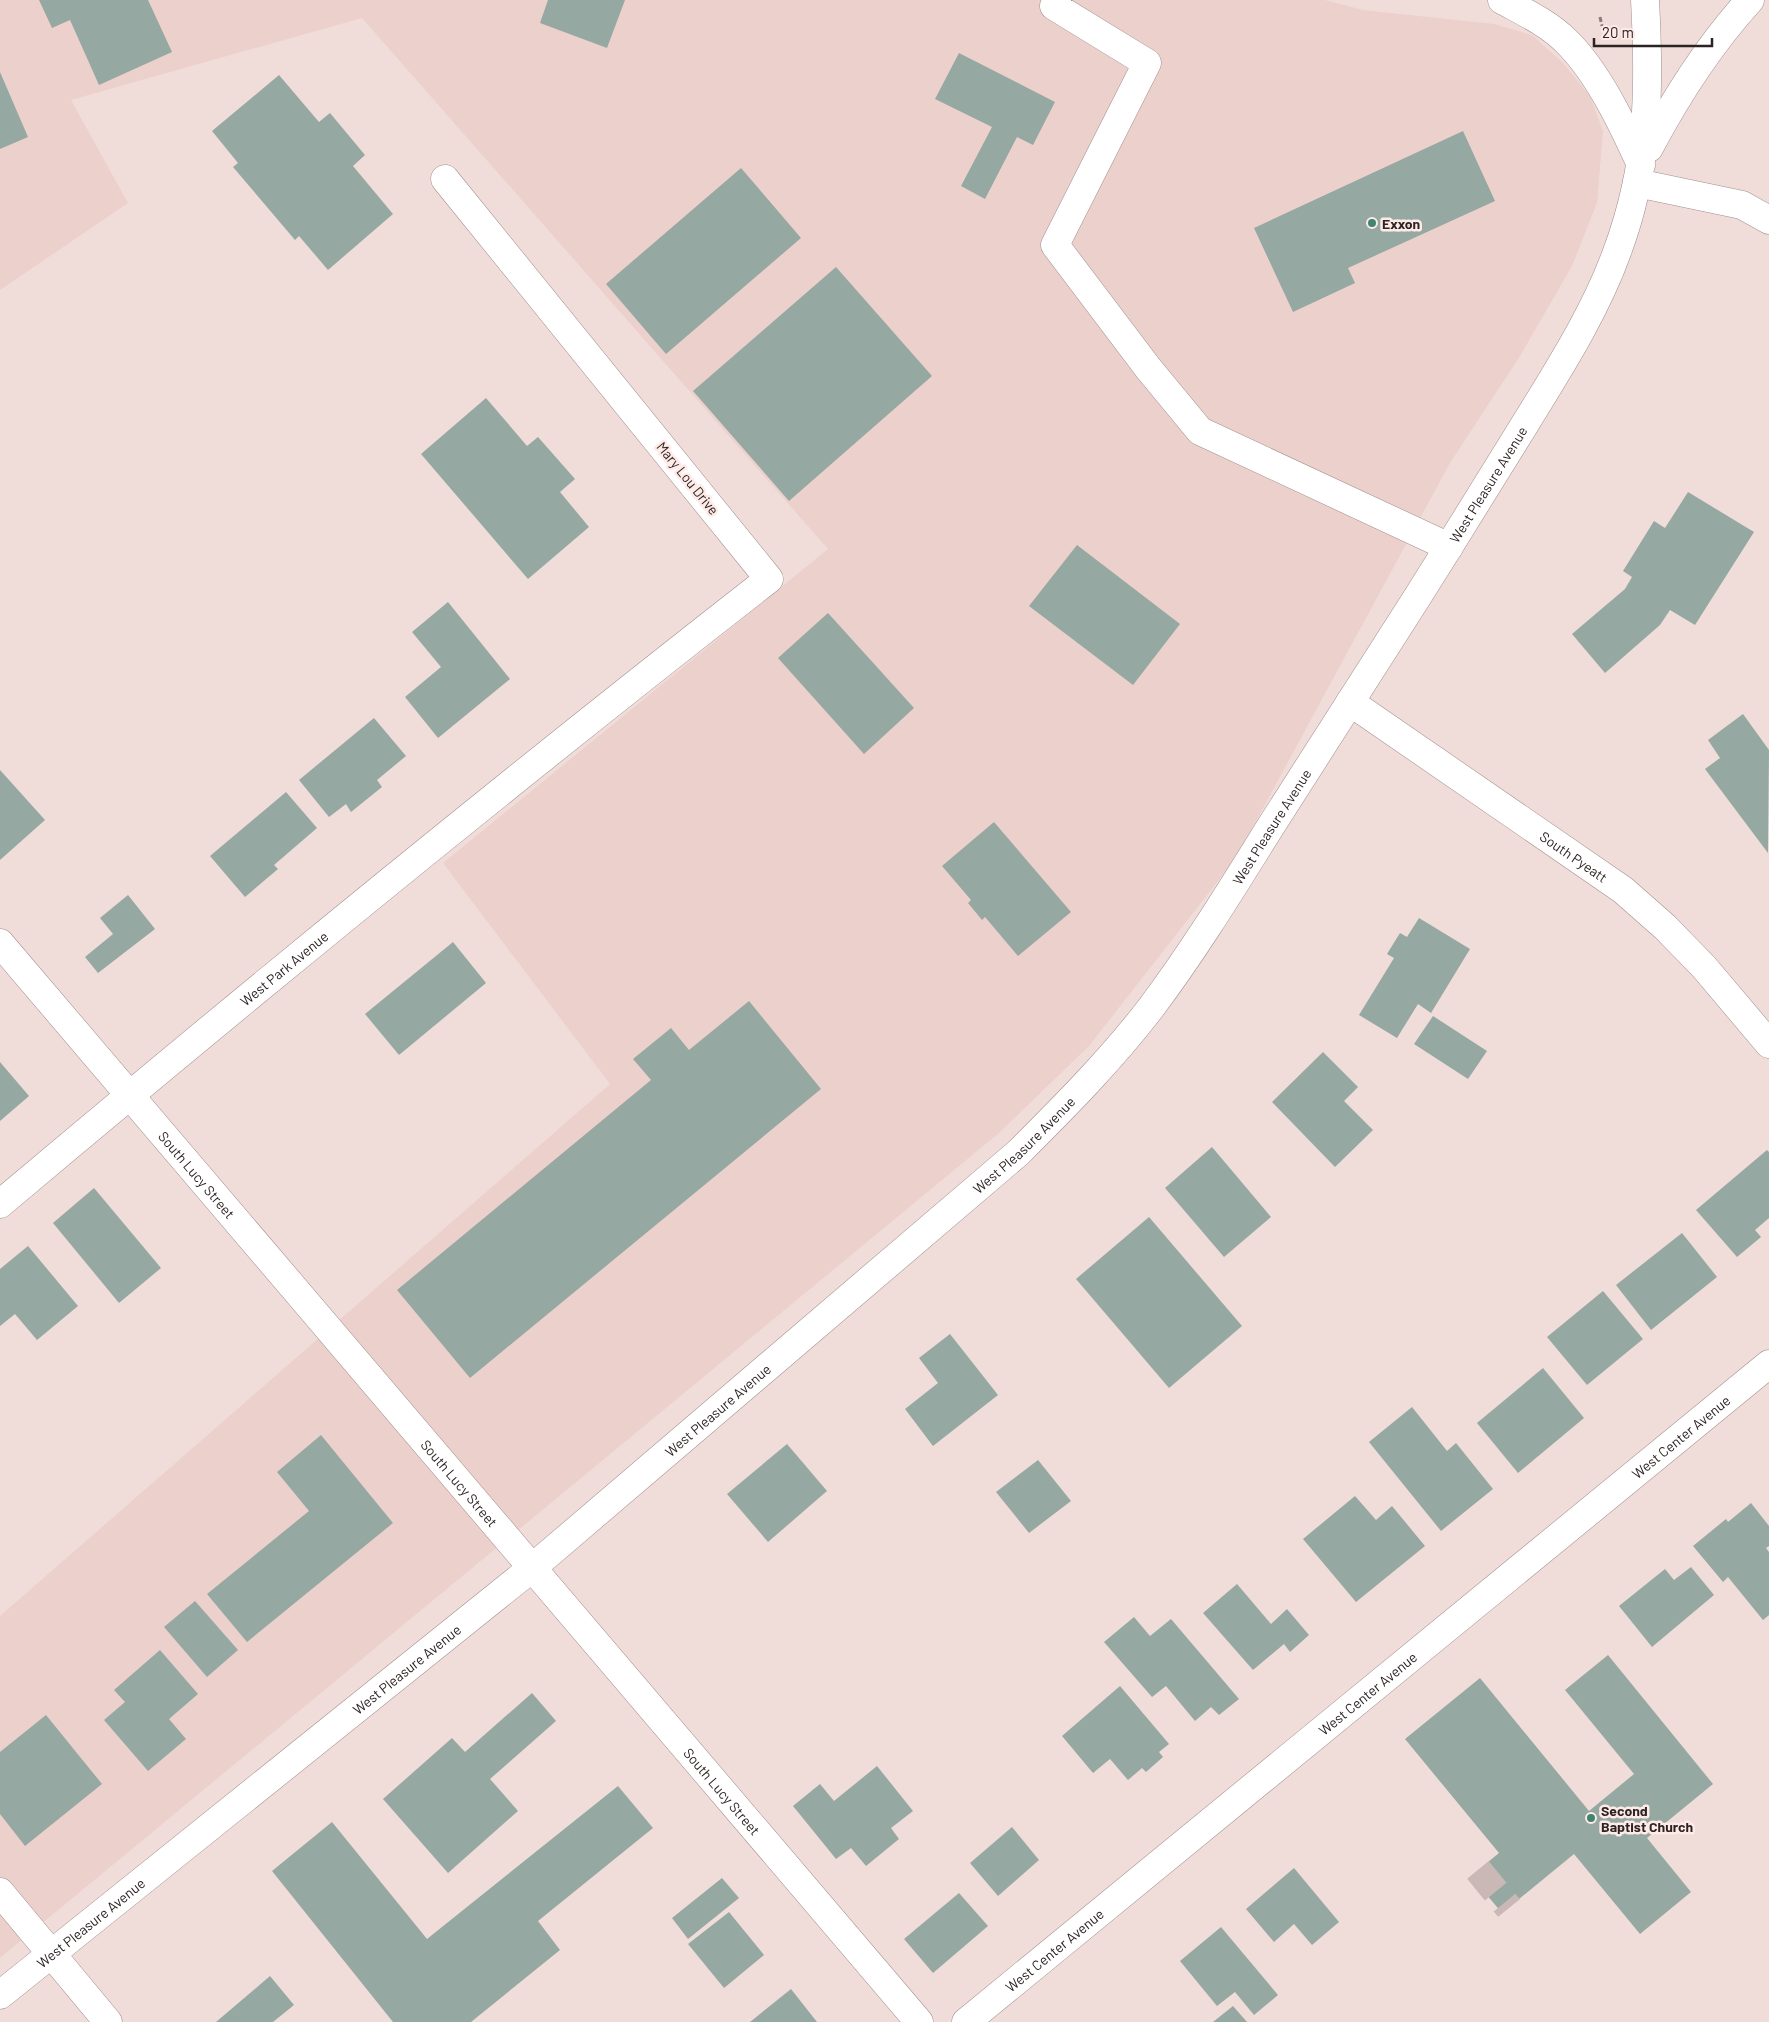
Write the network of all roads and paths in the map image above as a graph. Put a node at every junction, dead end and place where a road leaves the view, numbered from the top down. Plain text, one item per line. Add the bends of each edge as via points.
1 (1057, 0) edge
2 (1502, 0) edge
3 (1645, 0) edge
4 (1750, 0) edge
5 (1639, 174) junction
6 (445, 179) dead end
7 (1769, 220) edge
8 (1449, 547) junction
9 (1350, 702) junction
10 (568, 736) joint
11 (0, 943) edge
12 (1769, 1044) edge
13 (130, 1095) junction
14 (0, 1204) edge
15 (1769, 1364) edge
16 (532, 1568) junction
17 (0, 1892) edge
18 (51, 1954) junction
19 (0, 1995) edge
20 (108, 2022) edge
21 (919, 2022) edge
22 (966, 2022) edge

1 - 8 street via 1054,6 1147,63 1055,245 1200,432
2 - 5 street via 1534,17 1579,55 1626,132
3 - 5 street, West Pleasure Avenue via 1648,107
4 - 5 street via 1687,82 1663,122
5 - 7 street via 1742,204
5 - 8 street, West Pleasure Avenue via 1617,254 1575,341
6 - 10 street, Mary Lou Drive via 770,578
8 - 9 street, West Pleasure Avenue
9 - 12 street, South Pyeatt via 1623,890 1704,967
9 - 16 street, West Pleasure Avenue via 1210,923 1149,1010 1088,1082 1018,1153
10 - 13 street, West Park Avenue
11 - 13 street, South Lucy Street
13 - 14 street, West Park Avenue
13 - 16 street, South Lucy Street
15 - 22 street, West Center Avenue
16 - 18 street, West Pleasure Avenue
16 - 21 street, South Lucy Street
17 - 18 street
18 - 19 street, West Pleasure Avenue
18 - 20 street

